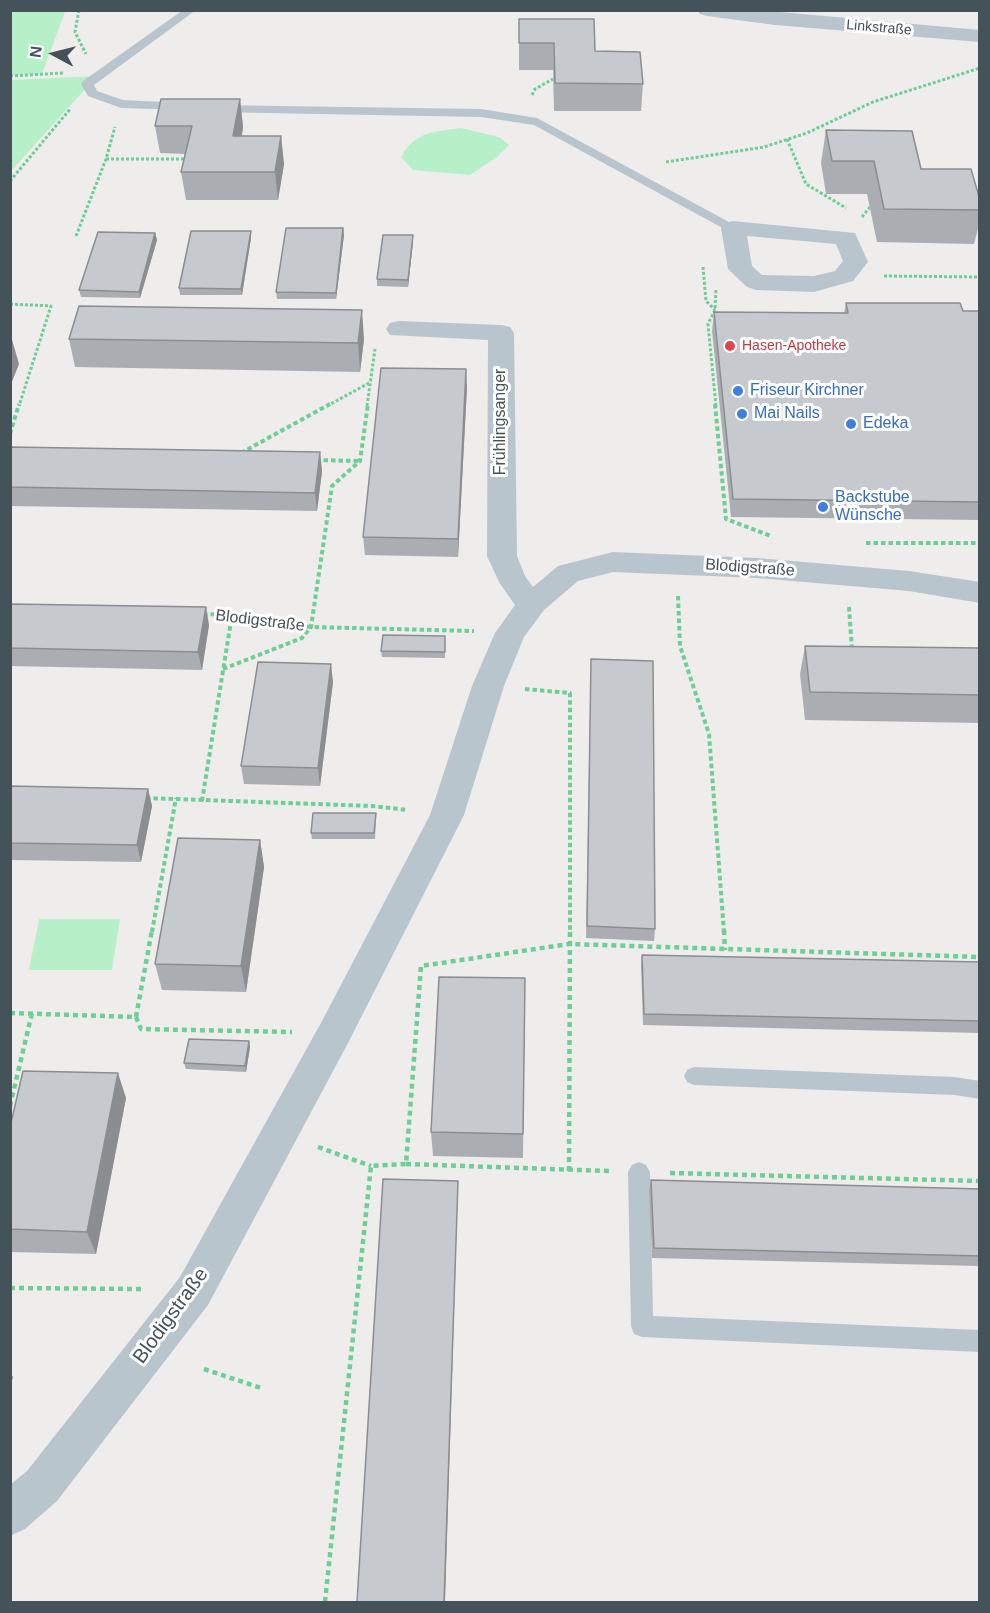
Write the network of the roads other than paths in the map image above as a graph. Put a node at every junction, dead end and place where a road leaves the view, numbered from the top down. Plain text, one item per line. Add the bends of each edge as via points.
1 (191, 10) edge
2 (707, 10) edge
3 (980, 36) edge
4 (733, 228) junction
5 (399, 329) dead end
6 (980, 593) edge
7 (533, 603) junction
8 (694, 1076) dead end
9 (980, 1090) edge
10 (639, 1172) road end
11 (980, 1341) edge
12 (10, 1514) edge

1 - 4 lane via 87,84 92,93 121,104 259,111 481,113 537,122
2 - 3 street, Linkstraße
4 - 4 street via 740,269 756,282 814,284 844,276 856,262 846,238
5 - 7 street, Frühlingsanger via 501,333 502,556 510,578
6 - 7 street, Blodigstraße via 909,581 613,561 568,573
7 - 12 street, Blodigstraße via 510,633 488,686 447,815 194,1291 42,1486
8 - 9 lane
10 - 11 lane via 642,1326

